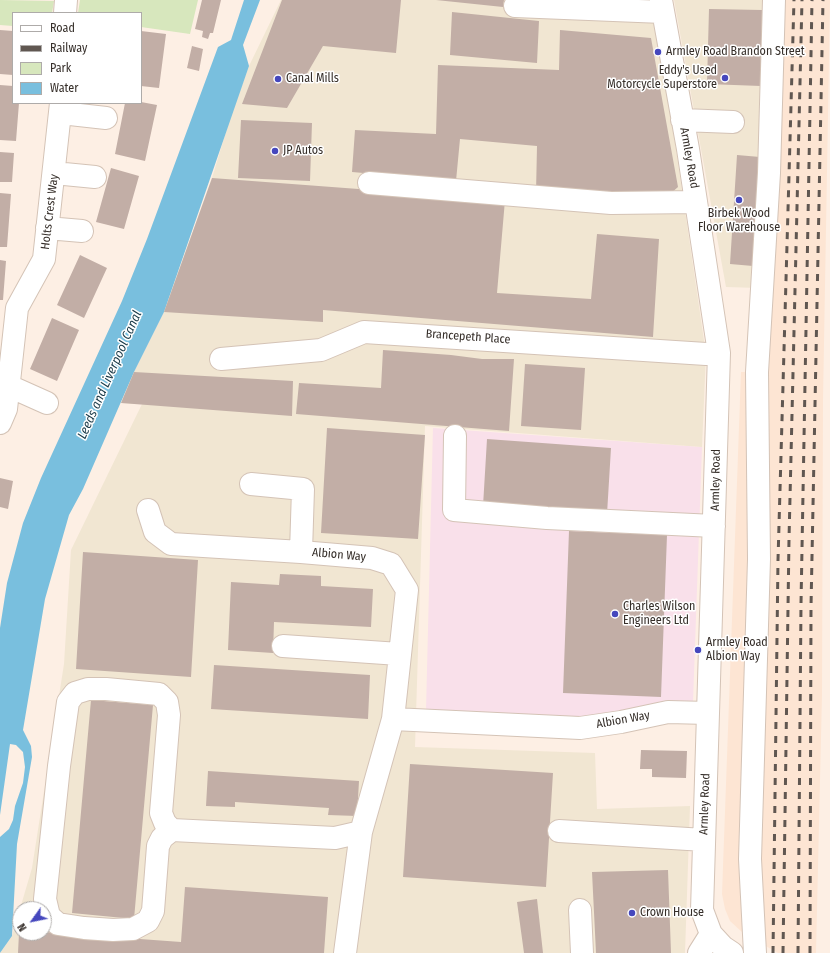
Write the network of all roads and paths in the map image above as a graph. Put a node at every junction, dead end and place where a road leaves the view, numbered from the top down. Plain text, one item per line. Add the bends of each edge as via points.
1 (66, 0) edge
2 (774, 0) edge
3 (515, 6) dead end
4 (662, 6) edge
5 (65, 12) edge
6 (61, 108) edge
7 (106, 118) dead end
8 (682, 120) junction
9 (733, 122) dead end
10 (54, 174) junction
11 (95, 177) dead end
12 (369, 183) dead end
13 (696, 202) junction
14 (47, 228) junction
15 (82, 231) dead end
16 (7, 328) edge
17 (719, 353) junction
18 (221, 358) dead end
19 (8, 386) junction
20 (46, 403) dead end
21 (3, 416) edge
22 (455, 436) dead end
23 (251, 484) dead end
24 (148, 510) dead end
25 (714, 526) junction
26 (301, 552) junction
27 (283, 646) dead end
28 (399, 654) junction
29 (708, 713) junction
30 (393, 719) junction
31 (172, 830) junction
32 (559, 831) dead end
33 (361, 832) junction
34 (704, 840) junction
35 (580, 910) dead end
36 (722, 945) edge
37 (345, 953) edge
38 (582, 953) edge
39 (699, 953) edge
40 (755, 953) edge

1 - 5 street
2 - 40 street via 770,173 757,372 759,559 750,859
3 - 4 street
4 - 8 street, Armley Road
6 - 7 street
6 - 10 street, Holts Crest Way
8 - 9 street
8 - 13 street, Armley Road
10 - 11 street
10 - 14 street, Holts Crest Way
12 - 13 street via 611,203
13 - 17 street, Armley Road
14 - 15 street
14 - 16 street, Holts Crest Way via 44,259
16 - 19 street, Holts Crest Way
17 - 18 street, Brancepeth Place via 364,332 321,350
17 - 25 street, Armley Road
19 - 20 street
19 - 21 street, Holts Crest Way
22 - 25 street via 454,510 547,518
23 - 26 street via 303,489
24 - 26 street, Albion Way via 155,532 171,544
25 - 29 street, Armley Road
26 - 28 street, Albion Way via 372,558 391,564 407,590
27 - 28 street
28 - 30 street, Albion Way
29 - 30 street, Albion Way via 668,712 580,728
29 - 34 street, Armley Road
30 - 33 street, Albion Way
31 - 31 street via 162,838 158,846 153,911 148,921 133,929 113,930 58,924 49,916 45,899 58,774 68,702 75,693 88,689 106,689 159,694 167,702 169,729 161,813 165,823
31 - 33 street via 334,838
32 - 34 street
33 - 37 street, Albion Way
34 - 36 street, Armley Road via 702,910
35 - 38 street
36 - 39 street

